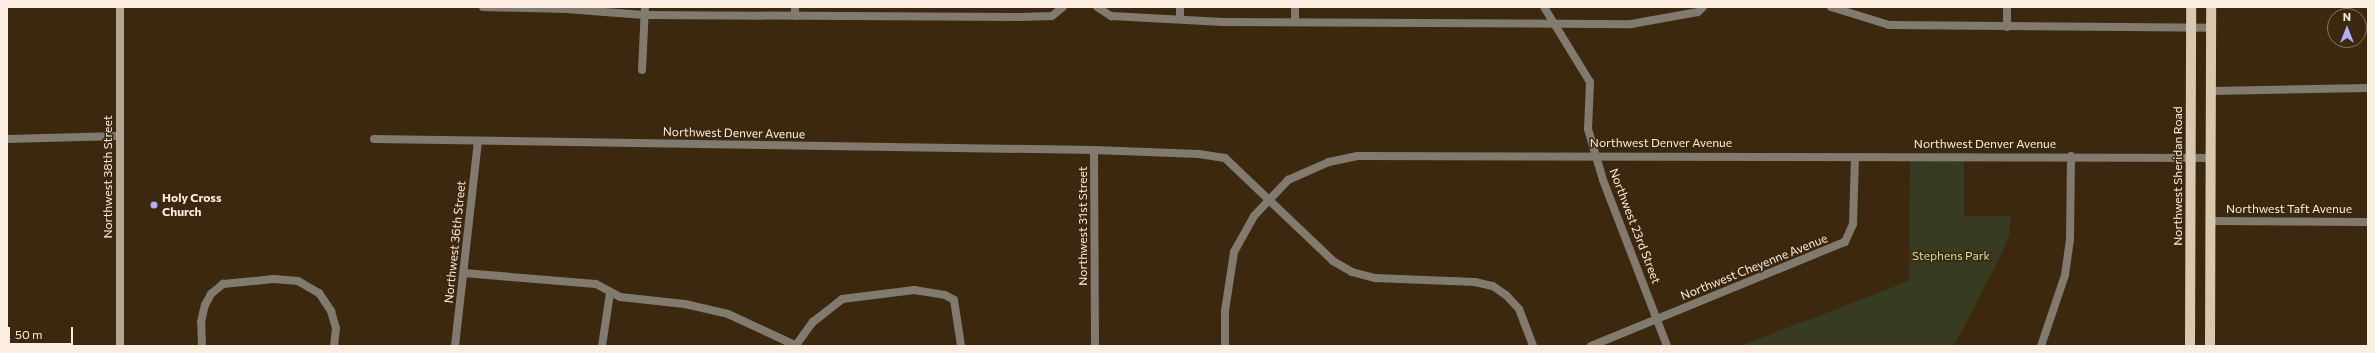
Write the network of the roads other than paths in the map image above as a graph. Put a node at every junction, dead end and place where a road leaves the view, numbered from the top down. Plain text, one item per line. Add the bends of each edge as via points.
1 (120, 7) edge
2 (483, 7) edge
3 (795, 7) edge
4 (1063, 7) edge
5 (1097, 7) edge
6 (1180, 7) edge
7 (1294, 7) edge
8 (1544, 7) edge
9 (1704, 7) edge
10 (1831, 7) edge
11 (2007, 7) edge
12 (2191, 7) edge
13 (2211, 7) edge
14 (645, 11) edge
15 (795, 16) junction
16 (1180, 19) junction
17 (1295, 22) junction
18 (1553, 24) junction
19 (2007, 27) junction
20 (2191, 28) junction
21 (2211, 28) junction
22 (642, 70) dead end
23 (2368, 88) edge
24 (2211, 91) junction
25 (120, 136) junction
26 (7, 139) edge
27 (374, 139) dead end
28 (478, 141) junction
29 (1094, 150) junction
30 (1596, 155) junction
31 (2071, 156) junction
32 (1855, 157) junction
33 (2191, 157) junction
34 (2211, 158) junction
35 (1269, 197) junction
36 (2211, 221) junction
37 (2368, 222) edge
38 (464, 273) junction
39 (610, 293) junction
40 (1657, 319) junction
41 (120, 346) edge
42 (202, 346) edge
43 (334, 346) edge
44 (455, 346) edge
45 (602, 346) edge
46 (797, 346) edge
47 (961, 346) edge
48 (1095, 346) edge
49 (1225, 346) edge
50 (1533, 346) edge
51 (1591, 346) edge
52 (1667, 346) edge
53 (2041, 346) edge
54 (2190, 346) edge
55 (2210, 346) edge

1 - 25 main road, Northwest 38th Street
2 - 14 street
3 - 15 street
4 - 15 street via 1052,16
5 - 16 street via 1111,16
6 - 16 street
7 - 17 street
8 - 18 street, Northwest 23rd Street
9 - 18 street via 1698,12 1631,24
10 - 19 street via 1889,26
11 - 19 street
12 - 20 main road, Northwest Sheridan Road
13 - 21 main road
14 - 15 street
14 - 22 street
16 - 17 street
17 - 18 street
18 - 30 street, Northwest 23rd Street via 1590,82 1588,129
19 - 20 street
20 - 21 street
20 - 33 main road, Northwest Sheridan Road
21 - 24 main road
23 - 24 street
24 - 34 main road
25 - 26 street
25 - 41 main road, Northwest 38th Street
27 - 28 street, Northwest Denver Avenue
28 - 29 street, Northwest Denver Avenue
28 - 38 street, Northwest 36th Street
29 - 35 street, Northwest 31st Street via 1199,154 1225,158
29 - 48 street, Northwest 31st Street
30 - 32 street, Northwest Denver Avenue
30 - 35 street, Northwest Denver Avenue via 1357,156 1329,162 1288,180
30 - 40 street, Northwest 23rd Street
31 - 32 street, Northwest Denver Avenue
31 - 33 street, Northwest Denver Avenue
31 - 53 street via 2070,240 2064,275
32 - 40 street, Northwest Cheyenne Avenue via 1853,224 1845,242
33 - 34 street, Northwest Denver Avenue
33 - 54 main road, Northwest Sheridan Road
34 - 36 main road
35 - 49 street, Northwest Denver Avenue via 1254,216 1234,252 1225,311
35 - 50 street via 1333,261 1352,272 1375,278 1475,282 1492,286 1506,295 1519,309
36 - 37 street, Northwest Taft Avenue
36 - 55 main road
38 - 39 street via 596,284
38 - 44 street, Northwest 36th Street
39 - 45 street
39 - 46 street via 728,314
40 - 51 street, Northwest Cheyenne Avenue
40 - 52 street, Northwest 23rd Street
42 - 43 street via 201,322 211,294 223,284 274,279 298,281 319,293 331,311 336,328
46 - 47 street via 813,322 842,299 914,290 945,295 954,300

